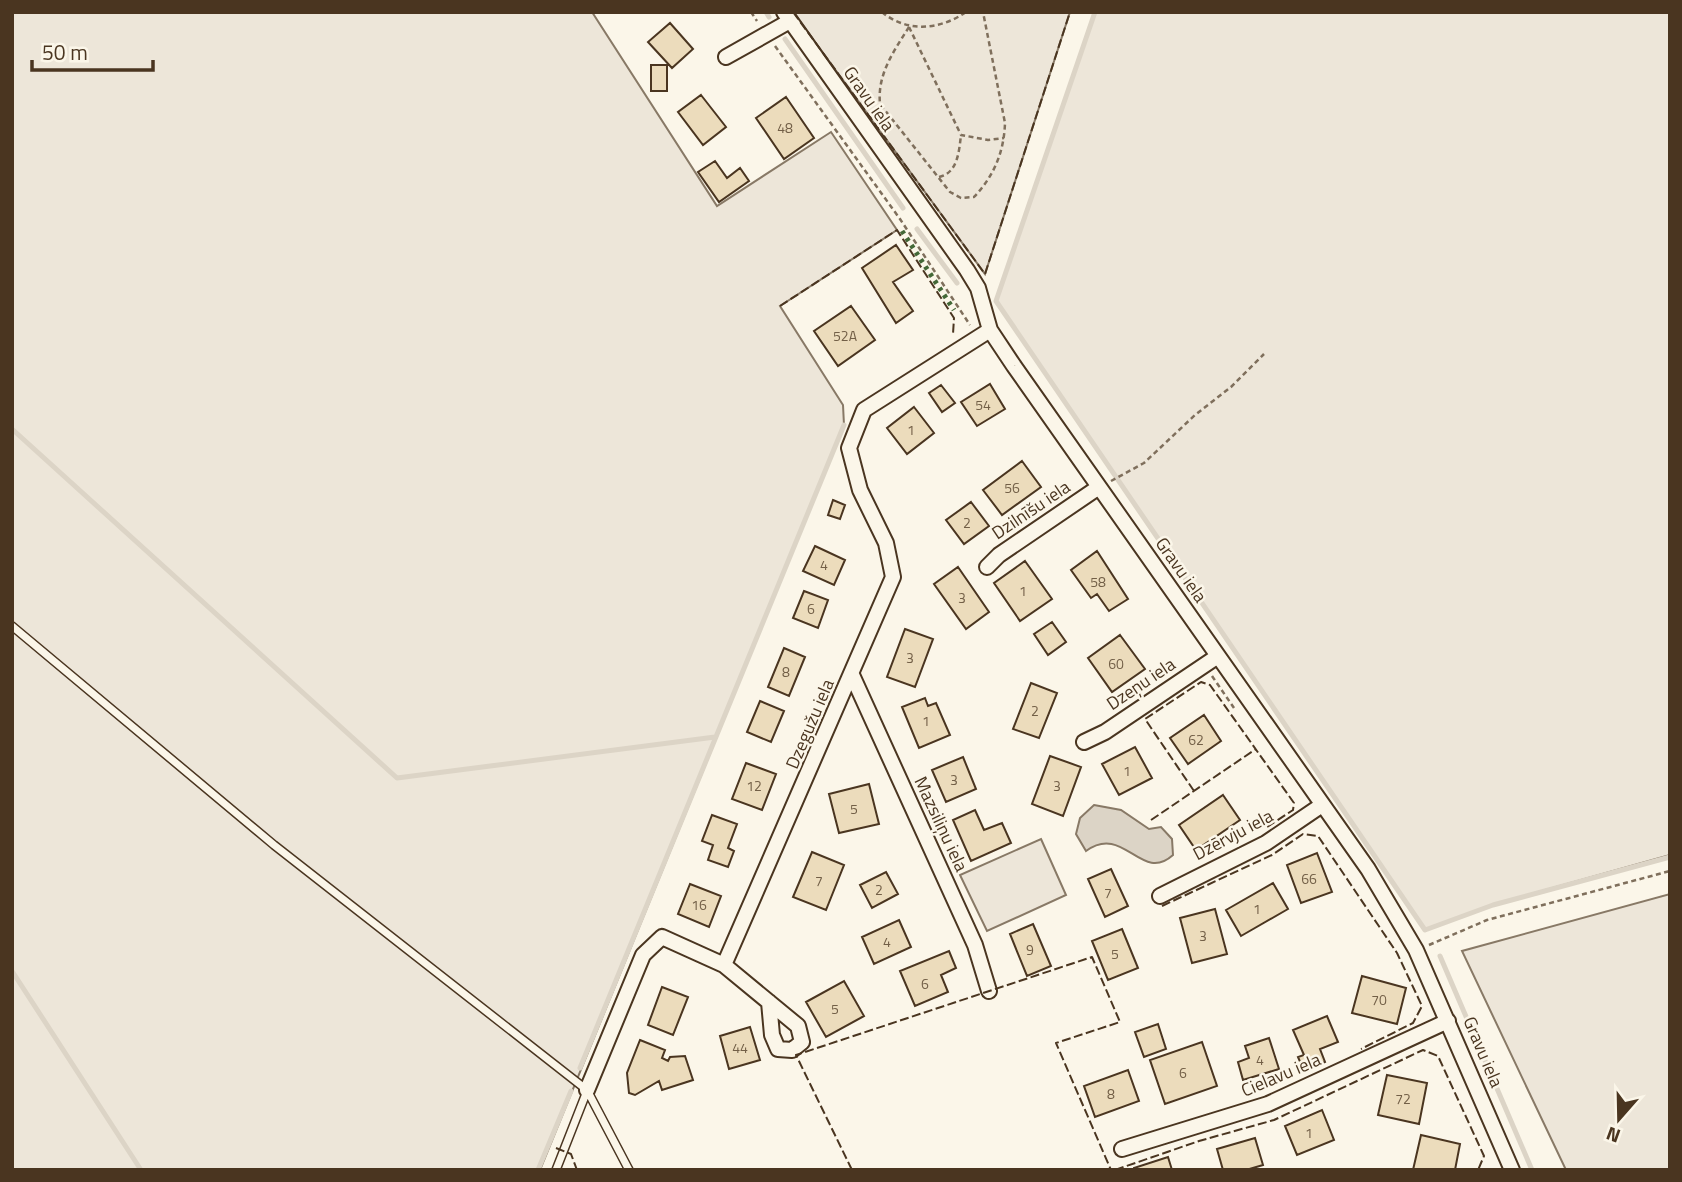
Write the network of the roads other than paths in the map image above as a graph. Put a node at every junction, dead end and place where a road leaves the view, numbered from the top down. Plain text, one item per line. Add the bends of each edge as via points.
1 (787, 16) edge
2 (726, 57) dead end
3 (984, 334) junction
4 (1099, 487) junction
5 (987, 567) dead end
6 (12, 626) edge
7 (1218, 656) junction
8 (852, 675) junction
9 (1084, 742) dead end
10 (1321, 805) junction
11 (1160, 896) dead end
12 (724, 965) junction
13 (989, 991) dead end
14 (769, 1002) dead end
15 (1448, 1021) junction
16 (587, 1090) junction
17 (1122, 1149) dead end
18 (556, 1170) edge
19 (629, 1170) edge
20 (1512, 1170) edge

1 - 2 street via 767,34
1 - 3 street, Gravu iela via 967,270 978,288
3 - 4 street, Gravu iela
3 - 8 street, Dzegužu iela via 864,410 849,448 860,490 886,543 893,577
4 - 5 street, Dzilnīšu iela
4 - 7 street, Gravu iela
6 - 16 lane via 274,845
7 - 9 street, Dzeņu iela
7 - 10 street, Gravu iela
8 - 12 street, Dzegužu iela
8 - 13 street, Mazsiliņu iela via 975,945
10 - 11 street, Dzērvju iela via 1266,843
10 - 15 street, Gravu iela via 1368,869 1416,950
12 - 14 street
12 - 16 street via 662,937 643,955
15 - 17 street, Cielavu iela via 1268,1104
15 - 20 street, Gravu iela
16 - 18 lane
16 - 19 lane

